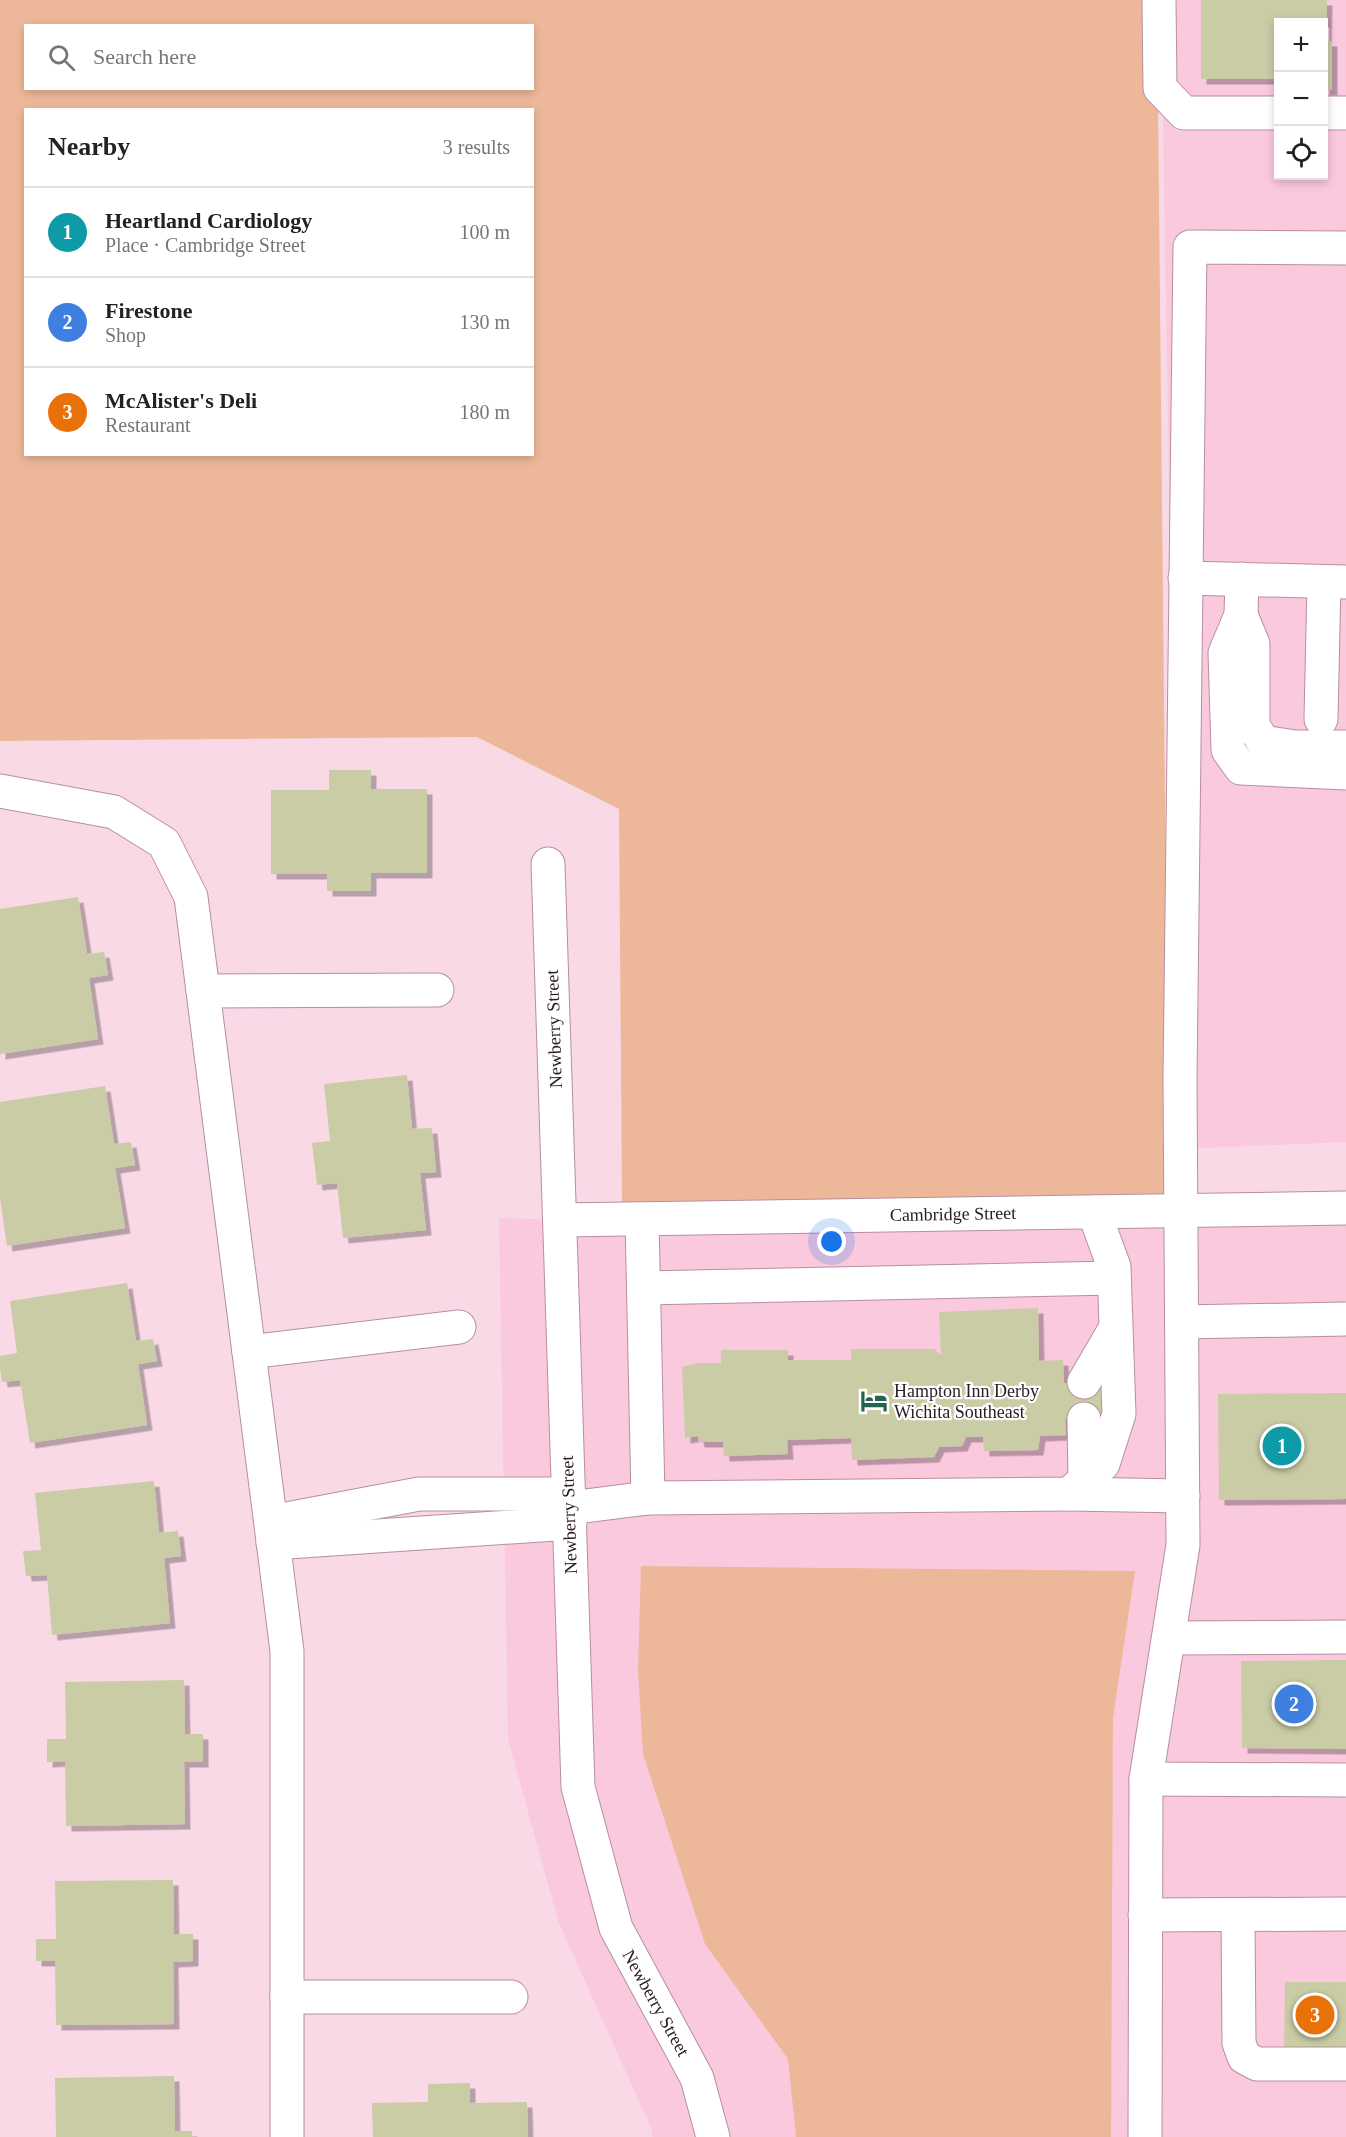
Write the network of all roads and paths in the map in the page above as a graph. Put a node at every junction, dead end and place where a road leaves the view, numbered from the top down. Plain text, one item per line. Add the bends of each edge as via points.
1 (1159, 0) edge
2 (1274, 113) edge
3 (1328, 113) edge
4 (1346, 113) edge
5 (1346, 248) edge
6 (1185, 578) junction
7 (1242, 579) junction
8 (1335, 582) edge
9 (1241, 615) junction
10 (1322, 719) dead end
11 (1346, 747) edge
12 (1346, 773) edge
13 (0, 791) edge
14 (548, 864) dead end
15 (437, 990) dead end
16 (203, 991) junction
17 (1346, 1208) edge
18 (1182, 1211) junction
19 (1094, 1212) junction
20 (642, 1219) junction
21 (560, 1220) junction
22 (1114, 1278) junction
23 (644, 1288) junction
24 (1346, 1319) edge
25 (1182, 1322) junction
26 (459, 1327) dead end
27 (1115, 1329) junction
28 (249, 1352) junction
29 (1084, 1382) dead end
30 (1084, 1419) dead end
31 (1077, 1487) junction
32 (1183, 1496) junction
33 (648, 1498) junction
34 (368, 1504) junction
35 (569, 1508) junction
36 (272, 1533) junction
37 (372, 1536) junction
38 (1346, 1637) edge
39 (1168, 1638) junction
40 (1146, 1779) junction
41 (1346, 1780) edge
42 (1346, 1914) edge
43 (1145, 1915) junction
44 (1238, 1915) junction
45 (286, 1997) junction
46 (511, 1997) dead end
47 (1346, 2064) edge
48 (286, 2137) edge
49 (713, 2137) edge
50 (1145, 2137) edge

1 - 2 street via 1160,88 1184,113
3 - 4 street
5 - 6 street via 1190,247
6 - 7 street
6 - 18 street
7 - 8 street
7 - 9 street
8 - 10 street
9 - 11 street via 1252,644 1253,725 1263,742 1295,747
9 - 12 street via 1225,653 1228,750 1241,768
13 - 16 street via 114,812 164,843 191,897
14 - 21 street, Newberry Street
15 - 16 street
16 - 28 street
17 - 18 street, Cambridge Street
18 - 19 street, Cambridge Street
18 - 25 street
19 - 20 street, Cambridge Street
19 - 22 street
20 - 21 street, Cambridge Street
20 - 23 street
21 - 35 street, Newberry Street
22 - 23 street
22 - 27 street
23 - 33 street
24 - 25 street
25 - 32 street
26 - 28 street
27 - 29 street
27 - 31 street via 1119,1414 1103,1464
28 - 36 street
30 - 31 street
31 - 32 street
31 - 33 street
32 - 39 street via 1183,1545
33 - 35 street
34 - 35 street via 419,1494
34 - 36 street
34 - 37 street
35 - 37 street
35 - 49 street, Newberry Street via 578,1787 616,1928 697,2078
36 - 37 street
36 - 45 street via 286,1651
38 - 39 street
39 - 40 street
40 - 41 street
40 - 43 street
42 - 44 street
43 - 44 street
43 - 50 street
44 - 47 street via 1239,2043 1244,2057 1257,2064
45 - 46 street
45 - 48 street

